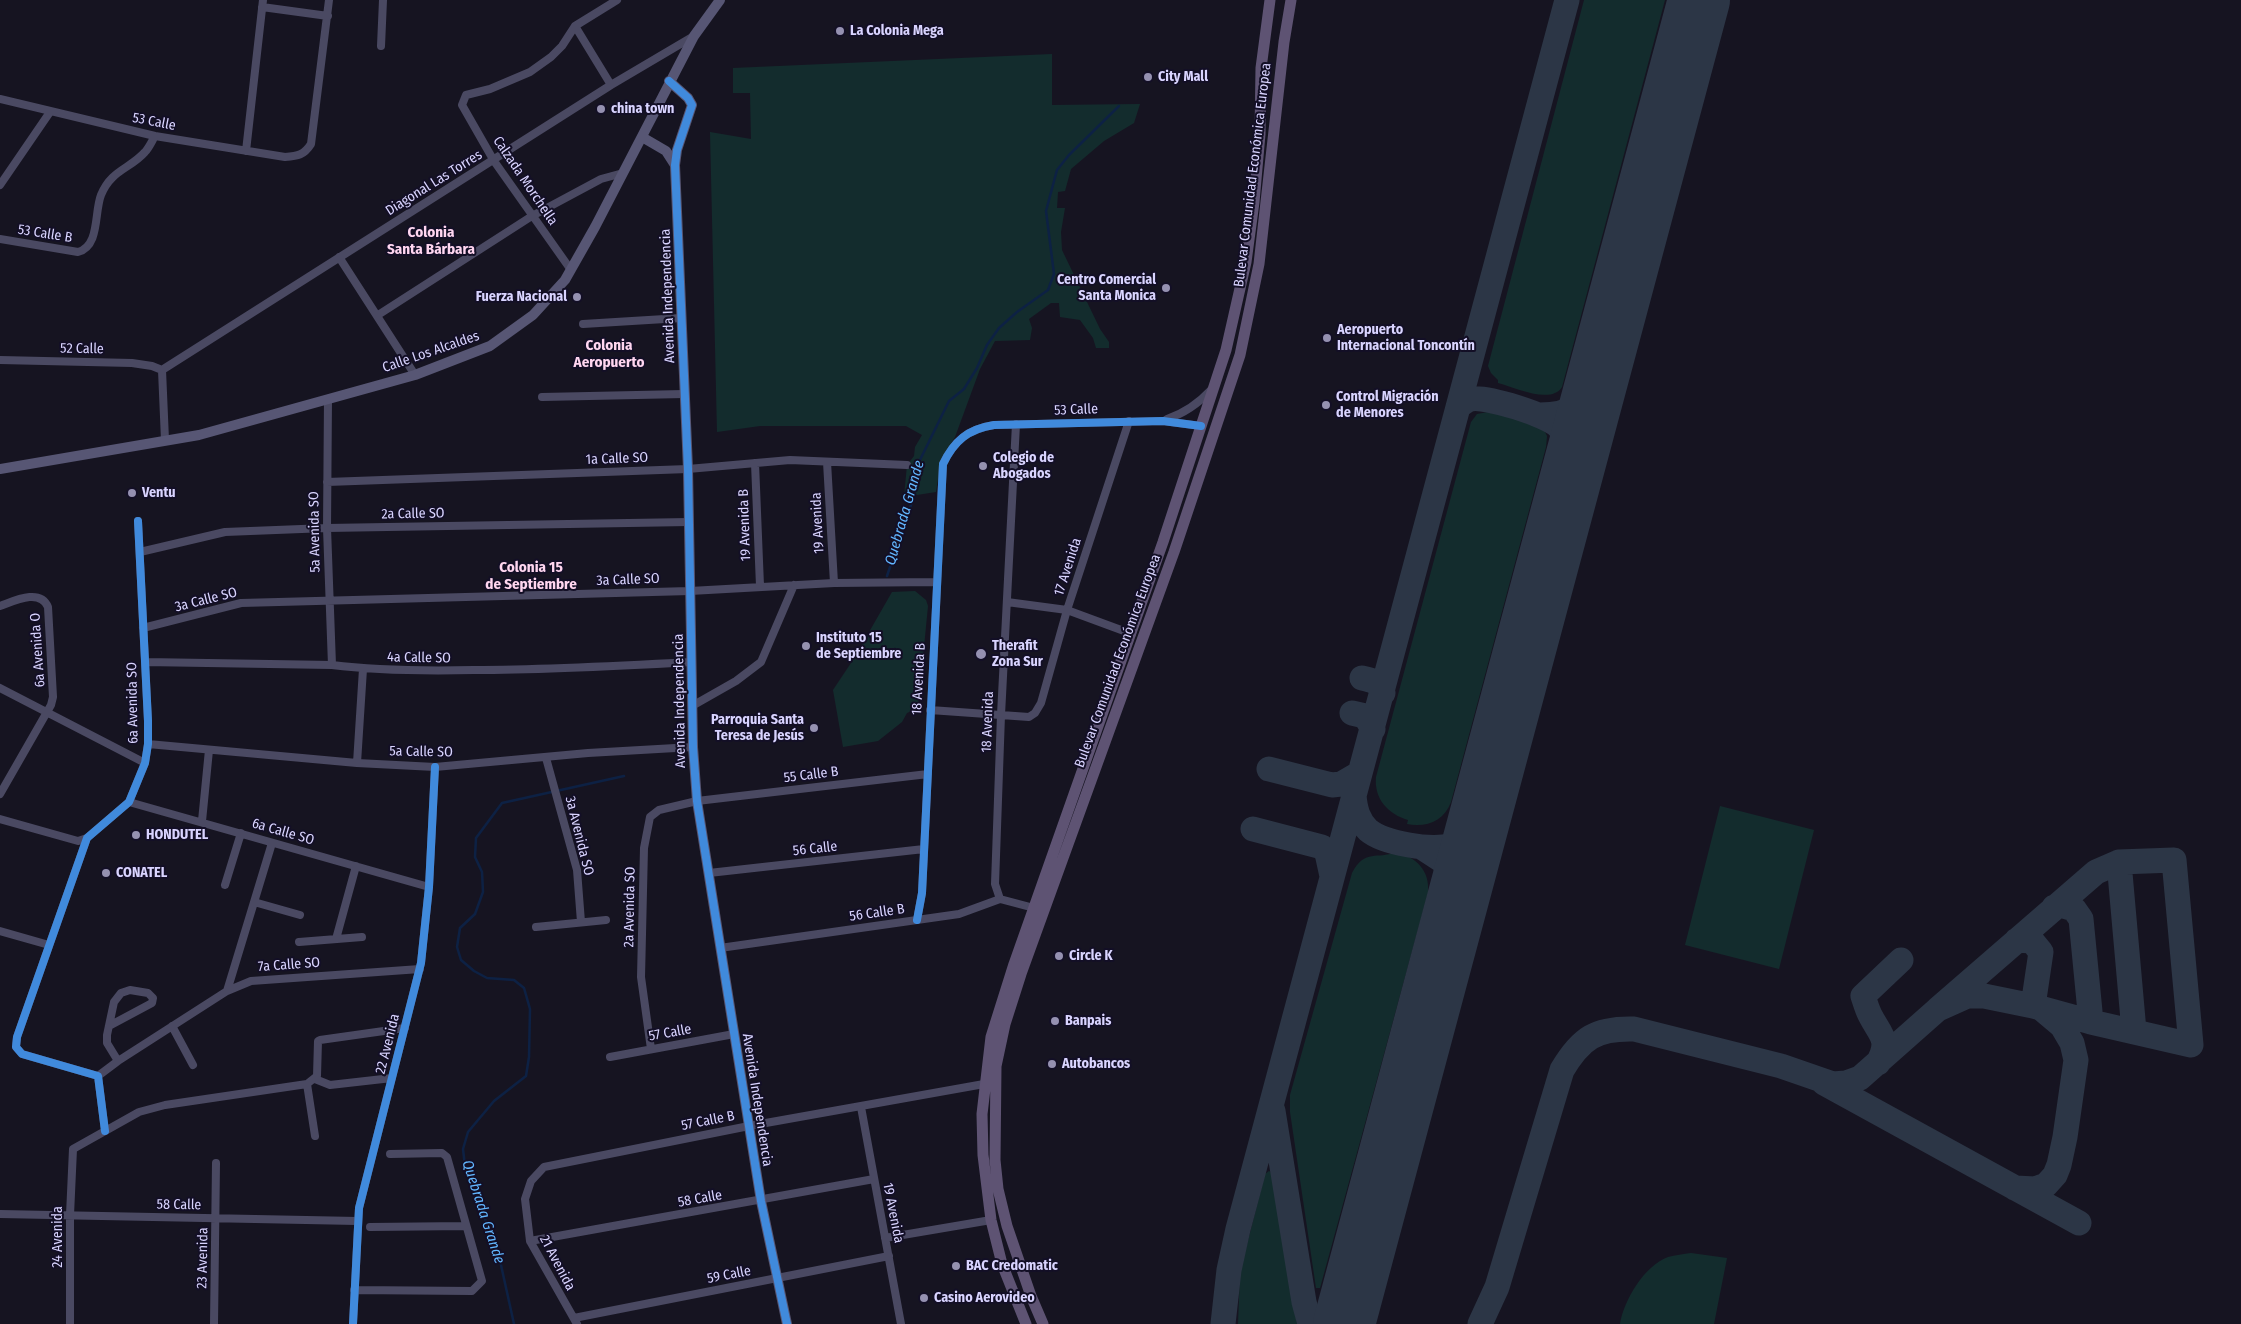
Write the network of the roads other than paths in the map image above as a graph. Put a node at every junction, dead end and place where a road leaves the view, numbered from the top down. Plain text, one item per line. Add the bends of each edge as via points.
1 (329, 0) edge
2 (383, 0) edge
3 (617, 0) edge
4 (720, 0) edge
5 (1270, 0) edge
6 (1291, 0) edge
7 (263, 3) edge
8 (328, 16) junction
9 (575, 26) junction
10 (694, 36) junction
11 (381, 46) dead end
12 (669, 81) junction
13 (611, 85) junction
14 (0, 99) edge
15 (50, 112) junction
16 (155, 136) junction
17 (642, 138) junction
18 (246, 151) junction
19 (494, 161) junction
20 (675, 165) junction
21 (623, 173) junction
22 (0, 185) edge
23 (532, 216) junction
24 (0, 240) edge
25 (339, 257) junction
26 (571, 270) junction
27 (378, 315) junction
28 (681, 318) junction
29 (582, 324) dead end
30 (0, 360) edge
31 (162, 370) junction
32 (415, 375) junction
33 (1213, 388) junction
34 (684, 394) junction
35 (542, 397) dead end
36 (328, 399) junction
37 (1129, 421) junction
38 (1163, 421) junction
39 (1016, 424) junction
40 (1201, 426) junction
41 (165, 440) junction
42 (956, 443) joint
43 (828, 462) junction
44 (754, 463) junction
45 (907, 465) dead end
46 (0, 469) edge
47 (688, 469) junction
48 (327, 482) junction
49 (138, 521) dead end
50 (689, 522) junction
51 (327, 528) junction
52 (140, 552) junction
53 (936, 582) junction
54 (834, 583) junction
55 (794, 585) junction
56 (760, 586) junction
57 (690, 591) junction
58 (329, 601) junction
59 (1007, 602) junction
60 (0, 606) edge
61 (1068, 610) junction
62 (143, 628) junction
63 (1132, 634) junction
64 (145, 662) junction
65 (692, 662) junction
66 (332, 665) junction
67 (363, 669) junction
68 (0, 688) edge
69 (692, 706) junction
70 (930, 710) junction
71 (46, 712) junction
72 (1001, 715) junction
73 (148, 744) junction
74 (693, 747) junction
75 (209, 750) junction
76 (546, 758) junction
77 (145, 763) junction
78 (357, 763) junction
79 (435, 767) junction
80 (928, 774) junction
81 (0, 794) edge
82 (697, 801) junction
83 (129, 802) junction
84 (0, 819) edge
85 (202, 821) junction
86 (241, 833) junction
87 (86, 838) junction
88 (272, 843) junction
89 (924, 850) junction
90 (356, 866) junction
91 (709, 874) junction
92 (225, 885) dead end
93 (429, 886) junction
94 (1000, 899) junction
95 (254, 902) junction
96 (1034, 908) junction
97 (300, 915) dead end
98 (606, 920) dead end
99 (917, 920) junction
100 (581, 922) junction
101 (536, 927) dead end
102 (0, 930) edge
103 (362, 937) dead end
104 (336, 939) junction
105 (299, 942) dead end
106 (49, 945) junction
107 (720, 948) junction
108 (420, 969) junction
109 (227, 991) junction
110 (109, 1026) junction
111 (172, 1026) junction
112 (405, 1028) junction
113 (734, 1034) junction
114 (651, 1049) junction
115 (610, 1057) dead end
116 (118, 1061) junction
117 (193, 1065) dead end
118 (98, 1076) junction
119 (392, 1078) junction
120 (315, 1079) junction
121 (307, 1084) junction
122 (984, 1084) junction
123 (861, 1106) junction
124 (749, 1126) junction
125 (105, 1130) junction
126 (315, 1136) dead end
127 (390, 1154) dead end
128 (216, 1163) dead end
129 (874, 1179) junction
130 (531, 1181) joint
131 (761, 1201) junction
132 (0, 1214) edge
133 (70, 1215) junction
134 (216, 1218) junction
135 (991, 1220) junction
136 (357, 1222) junction
137 (466, 1226) junction
138 (370, 1227) dead end
139 (885, 1238) junction
140 (530, 1241) junction
141 (889, 1256) junction
142 (778, 1278) junction
143 (354, 1290) junction
144 (575, 1321) edge
145 (70, 1324) edge
146 (214, 1324) edge
147 (353, 1324) edge
148 (787, 1324) edge
149 (901, 1324) edge
150 (1026, 1324) edge
151 (1043, 1324) edge

1 - 8 street
2 - 11 street
3 - 9 street
4 - 10 street, Calle Los Alcaldes
5 - 33 main road, Bulevar Comunidad Económica Europea via 1261,68 1260,134 1246,262 1226,350
6 - 151 main road, Bulevar Comunidad Económica Europea via 1259,264 1240,355 1174,552 1021,974 996,1066 998,1189 1007,1226
7 - 8 street
7 - 18 street
8 - 18 street, 53 Calle via 311,144 305,153 285,157
9 - 13 street
9 - 19 street, Calzada Morchella via 552,57 530,72 466,95 462,105
10 - 12 street, Calle Los Alcaldes
10 - 13 street, Diagonal Las Torres
12 - 17 street, Calle Los Alcaldes
12 - 20 street, Avenida Independencia via 692,105
13 - 19 street, Diagonal Las Torres
14 - 15 street, 53 Calle
15 - 16 street, 53 Calle
15 - 22 street
16 - 18 street, 53 Calle
16 - 24 street, 53 Calle B via 145,152 110,179 101,195 91,243 85,250 78,252
17 - 20 street via 666,151
17 - 21 street, Calle Los Alcaldes
19 - 23 street, Calzada Morchella
19 - 25 street, Diagonal Las Torres
20 - 28 street, Avenida Independencia
21 - 23 street via 601,179
21 - 26 street, Calle Los Alcaldes
23 - 26 street, Calzada Morchella
23 - 27 street
25 - 27 street
25 - 31 street, Diagonal Las Torres
26 - 32 street, Calle Los Alcaldes via 533,315 490,346
27 - 32 street
28 - 29 street
28 - 34 street, Avenida Independencia
30 - 31 street, 52 Calle via 132,363
31 - 41 street
32 - 36 street, Calle Los Alcaldes
33 - 38 street, 53 Calle via 1199,403
33 - 40 main road, Bulevar Comunidad Económica Europea
34 - 35 street
34 - 47 street, Avenida Independencia
36 - 41 street, Calle Los Alcaldes via 200,435
36 - 48 street, 5a Avenida SO
37 - 38 street, 53 Calle
37 - 39 street, 53 Calle
37 - 61 street, 17 Avenida
38 - 40 street, 53 Calle
39 - 42 street, 53 Calle via 975,429
39 - 59 street, 18 Avenida
40 - 63 main road, Bulevar Comunidad Económica Europea
41 - 46 street, Calle Los Alcaldes
42 - 53 street, 18 Avenida B via 943,464
43 - 44 street, 1a Calle SO via 790,460
43 - 45 street, 1a Calle SO
43 - 54 street, 19 Avenida
44 - 47 street, 1a Calle SO
44 - 56 street, 19 Avenida B
47 - 48 street, 1a Calle SO
47 - 50 street, Avenida Independencia
48 - 51 street, 5a Avenida SO
49 - 52 street, 6a Avenida SO
50 - 51 street, 2a Calle SO
50 - 57 street, Avenida Independencia
51 - 52 street, 2a Calle SO via 226,532
51 - 58 street, 5a Avenida SO
52 - 62 street, 6a Avenida SO
53 - 54 street, 3a Calle SO
53 - 70 street, 18 Avenida B
54 - 55 street, 3a Calle SO
55 - 56 street, 3a Calle SO
55 - 69 street via 761,662 736,681
56 - 57 street, 3a Calle SO
57 - 58 street, 3a Calle SO
57 - 65 street, Avenida Independencia
58 - 62 street, 3a Calle SO via 241,603
58 - 66 street, 5a Avenida SO
59 - 61 street
59 - 72 street, 18 Avenida
60 - 71 street, 6a Avenida O via 32,596 42,599 48,607 54,697
61 - 63 street
61 - 72 street, 17 Avenida via 1041,703 1035,713 1028,717
62 - 64 street, 6a Avenida SO
63 - 96 main road, Bulevar Comunidad Económica Europea
64 - 66 street, 4a Calle SO
64 - 73 street, 6a Avenida SO
65 - 67 street, 4a Calle SO via 530,670
65 - 69 street, Avenida Independencia
66 - 67 street, 4a Calle SO
67 - 78 street
68 - 71 street
69 - 74 street, Avenida Independencia
70 - 72 street
70 - 80 street, 18 Avenida B
71 - 77 street
71 - 81 street
72 - 94 street, 18 Avenida via 995,884
73 - 75 street, 5a Calle SO
73 - 77 street, 6a Avenida SO
74 - 76 street, 5a Calle SO
74 - 82 street, Avenida Independencia
75 - 78 street, 5a Calle SO
75 - 85 street
76 - 79 street, 5a Calle SO
76 - 100 street, 3a Avenida SO via 577,870
77 - 83 street, 6a Avenida SO
78 - 79 street, 5a Calle SO
79 - 93 street, 22 Avenida
80 - 82 street, 55 Calle B
80 - 89 street, 18 Avenida B
82 - 91 street, Avenida Independencia
82 - 114 street, 2a Avenida SO via 659,810 650,817 644,848 641,976
83 - 85 street, 6a Calle SO
83 - 87 street, 6a Avenida SO
84 - 87 street via 78,841
85 - 86 street, 6a Calle SO
86 - 88 street, 6a Calle SO
86 - 92 street
87 - 106 street
88 - 90 street, 6a Calle SO
88 - 95 street
89 - 91 street, 56 Calle
89 - 99 street, 18 Avenida B
90 - 93 street, 6a Calle SO
90 - 104 street
91 - 107 street, Avenida Independencia
93 - 108 street, 22 Avenida
94 - 96 street
94 - 99 street, 56 Calle B via 959,914
95 - 97 street
95 - 109 street
96 - 122 main road, Bulevar Comunidad Económica Europea via 1000,1003
98 - 100 street
99 - 107 street, 56 Calle B
100 - 101 street
102 - 106 street
103 - 104 street
104 - 105 street
106 - 118 street via 16,1047 22,1054
107 - 113 street, Avenida Independencia
108 - 109 street, 7a Calle SO via 251,980
108 - 112 street, 22 Avenida
109 - 111 street, 7a Calle SO
110 - 110 street via 114,1002 122,994 130,990 148,993 153,998 152,1003
110 - 116 street via 107,1043
111 - 116 street, 7a Calle SO
111 - 117 street
112 - 119 street, 22 Avenida
112 - 120 street via 318,1040
113 - 114 street, 57 Calle
113 - 124 street, Avenida Independencia
114 - 115 street, 57 Calle
116 - 118 street, 7a Calle SO
118 - 125 street
119 - 120 street via 330,1085
119 - 136 street, 22 Avenida
120 - 121 street
121 - 125 street via 165,1105 140,1112
121 - 126 street
122 - 123 street, 57 Calle B
122 - 135 main road, Bulevar Comunidad Económica Europea via 984,1155
123 - 124 street, 57 Calle B
123 - 129 street, 19 Avenida
124 - 130 street, 57 Calle B via 544,1167
124 - 131 street, Avenida Independencia
125 - 133 street, 24 Avenida via 73,1149
127 - 137 street via 442,1153 447,1157
128 - 134 street, 23 Avenida
129 - 131 street, 58 Calle
129 - 139 street, 19 Avenida
130 - 140 street, 21 Avenida via 524,1199
131 - 140 street, 58 Calle
131 - 142 street, Avenida Independencia
132 - 133 street, 58 Calle
133 - 134 street, 58 Calle
133 - 145 street, 24 Avenida
134 - 136 street, 58 Calle
134 - 146 street, 23 Avenida
135 - 139 street
135 - 150 main road, Bulevar Comunidad Económica Europea via 1002,1264
136 - 143 street, 22 Avenida
137 - 138 street
137 - 143 street via 482,1281 472,1292
139 - 141 street, 19 Avenida
140 - 144 street, 21 Avenida
141 - 142 street, 59 Calle
141 - 149 street, 19 Avenida
142 - 144 street, 59 Calle
142 - 148 street, Avenida Independencia
143 - 147 street, 22 Avenida

